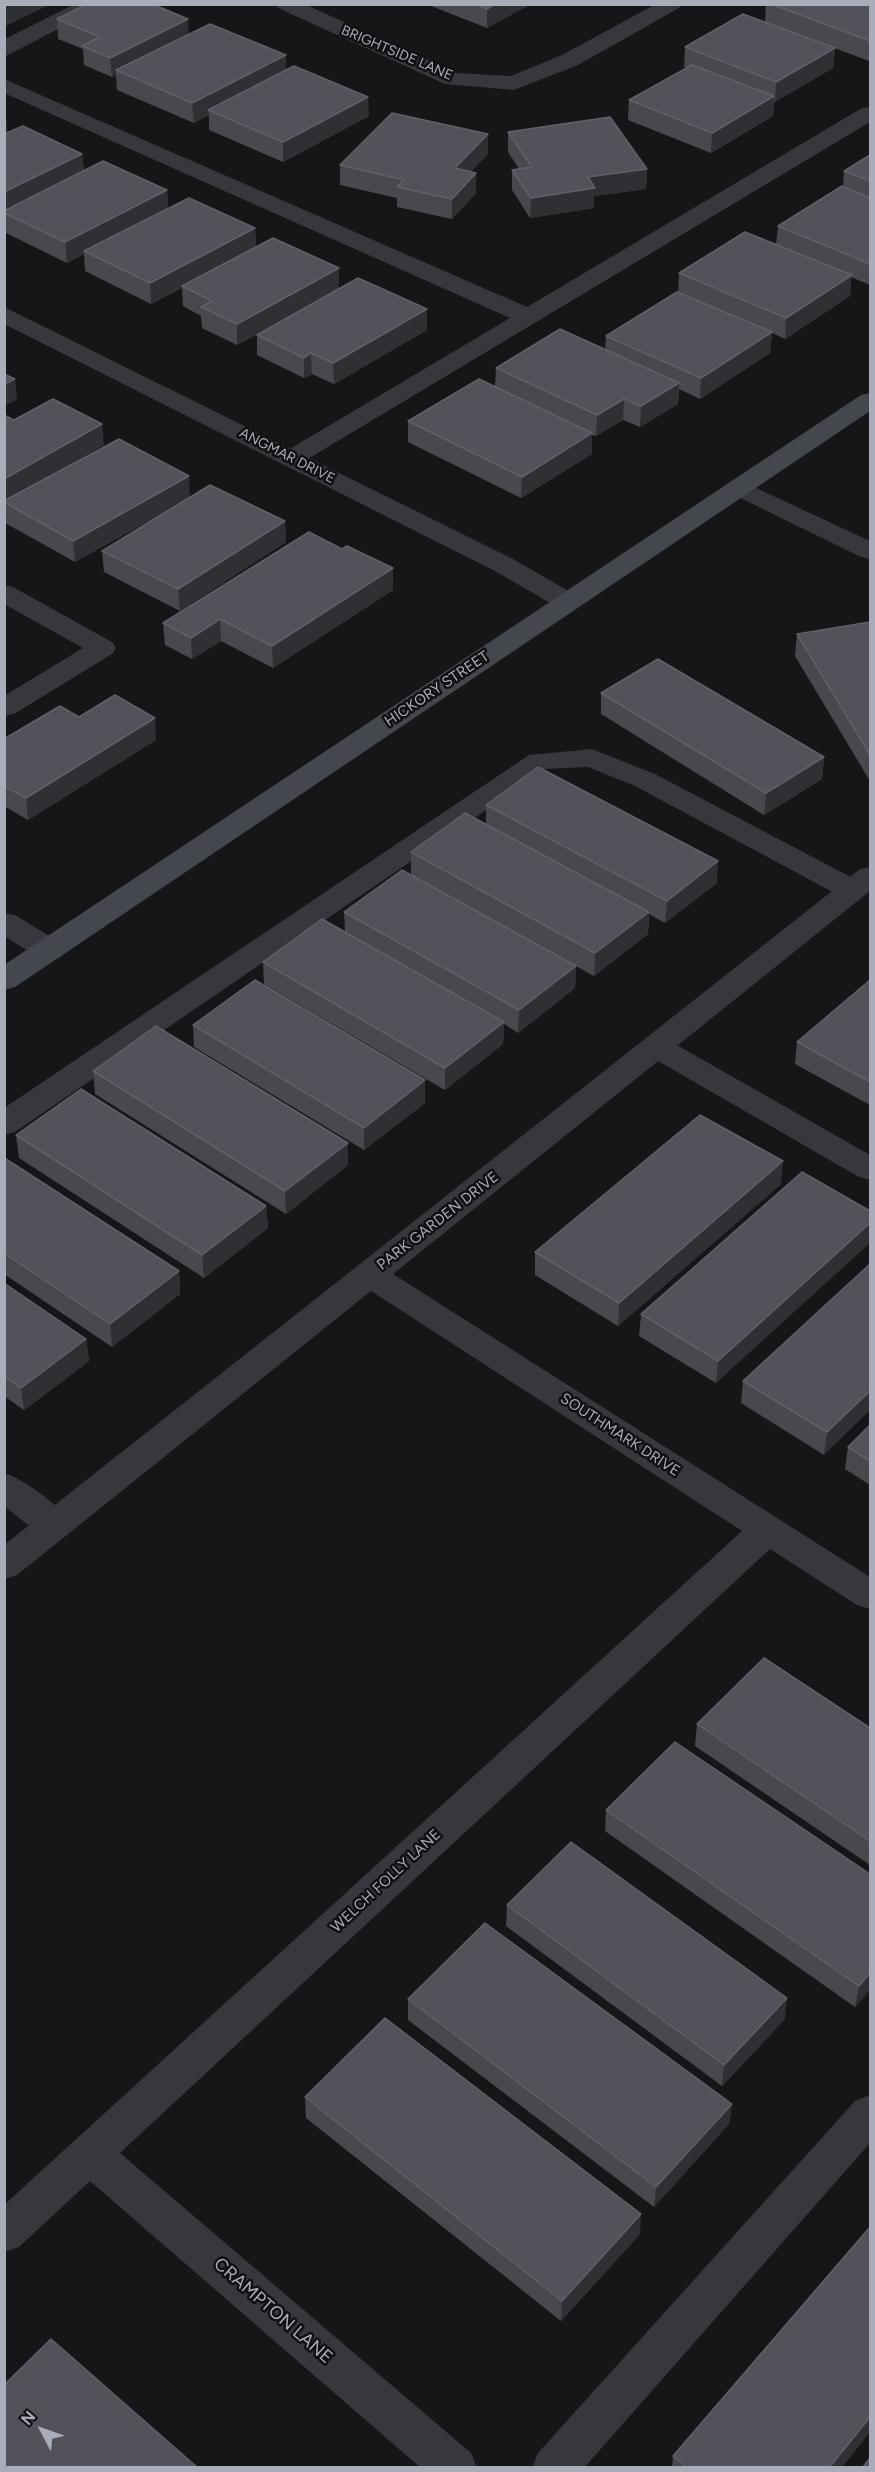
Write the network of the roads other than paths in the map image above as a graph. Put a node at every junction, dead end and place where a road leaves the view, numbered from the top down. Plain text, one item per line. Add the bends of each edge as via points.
1 (92, 4) edge
2 (285, 4) edge
3 (672, 4) edge
4 (4, 51) edge
5 (4, 85) edge
6 (870, 113) edge
7 (4, 314) edge
8 (529, 317) junction
9 (870, 400) edge
10 (291, 458) junction
11 (739, 488) junction
12 (870, 551) edge
13 (4, 593) edge
14 (568, 602) junction
15 (4, 708) edge
16 (861, 883) edge
17 (4, 922) edge
18 (50, 950) junction
19 (4, 980) edge
20 (657, 1047) junction
21 (4, 1124) edge
22 (870, 1169) edge
23 (370, 1275) junction
24 (4, 1486) edge
25 (54, 1525) junction
26 (768, 1529) junction
27 (4, 1564) edge
28 (870, 1595) edge
29 (865, 2130) edge
30 (90, 2154) junction
31 (4, 2233) edge
32 (455, 2468) edge
33 (554, 2468) edge

1 - 4 street
2 - 3 street, BRIGHTSIDE LANE via 453,79 514,83 570,60
5 - 8 street
6 - 8 street
7 - 10 street, ANGMAR DRIVE
8 - 10 street
9 - 11 street, HICKORY STREET
10 - 14 street, ANGMAR DRIVE via 504,565
11 - 12 street
11 - 14 street, HICKORY STREET
13 - 15 street via 102,648
14 - 18 street, HICKORY STREET
16 - 20 street, PARK GARDEN DRIVE
16 - 21 street via 591,758 539,761
17 - 18 street
18 - 19 street, HICKORY STREET
20 - 22 street
20 - 23 street, PARK GARDEN DRIVE
23 - 25 street, PARK GARDEN DRIVE
23 - 26 street, SOUTHMARK DRIVE
24 - 25 street
25 - 27 street, PARK GARDEN DRIVE
26 - 28 street, SOUTHMARK DRIVE
26 - 30 street, WELCH FOLLY LANE
29 - 33 street
30 - 31 street, WELCH FOLLY LANE
30 - 32 street, CRAMPTON LANE

